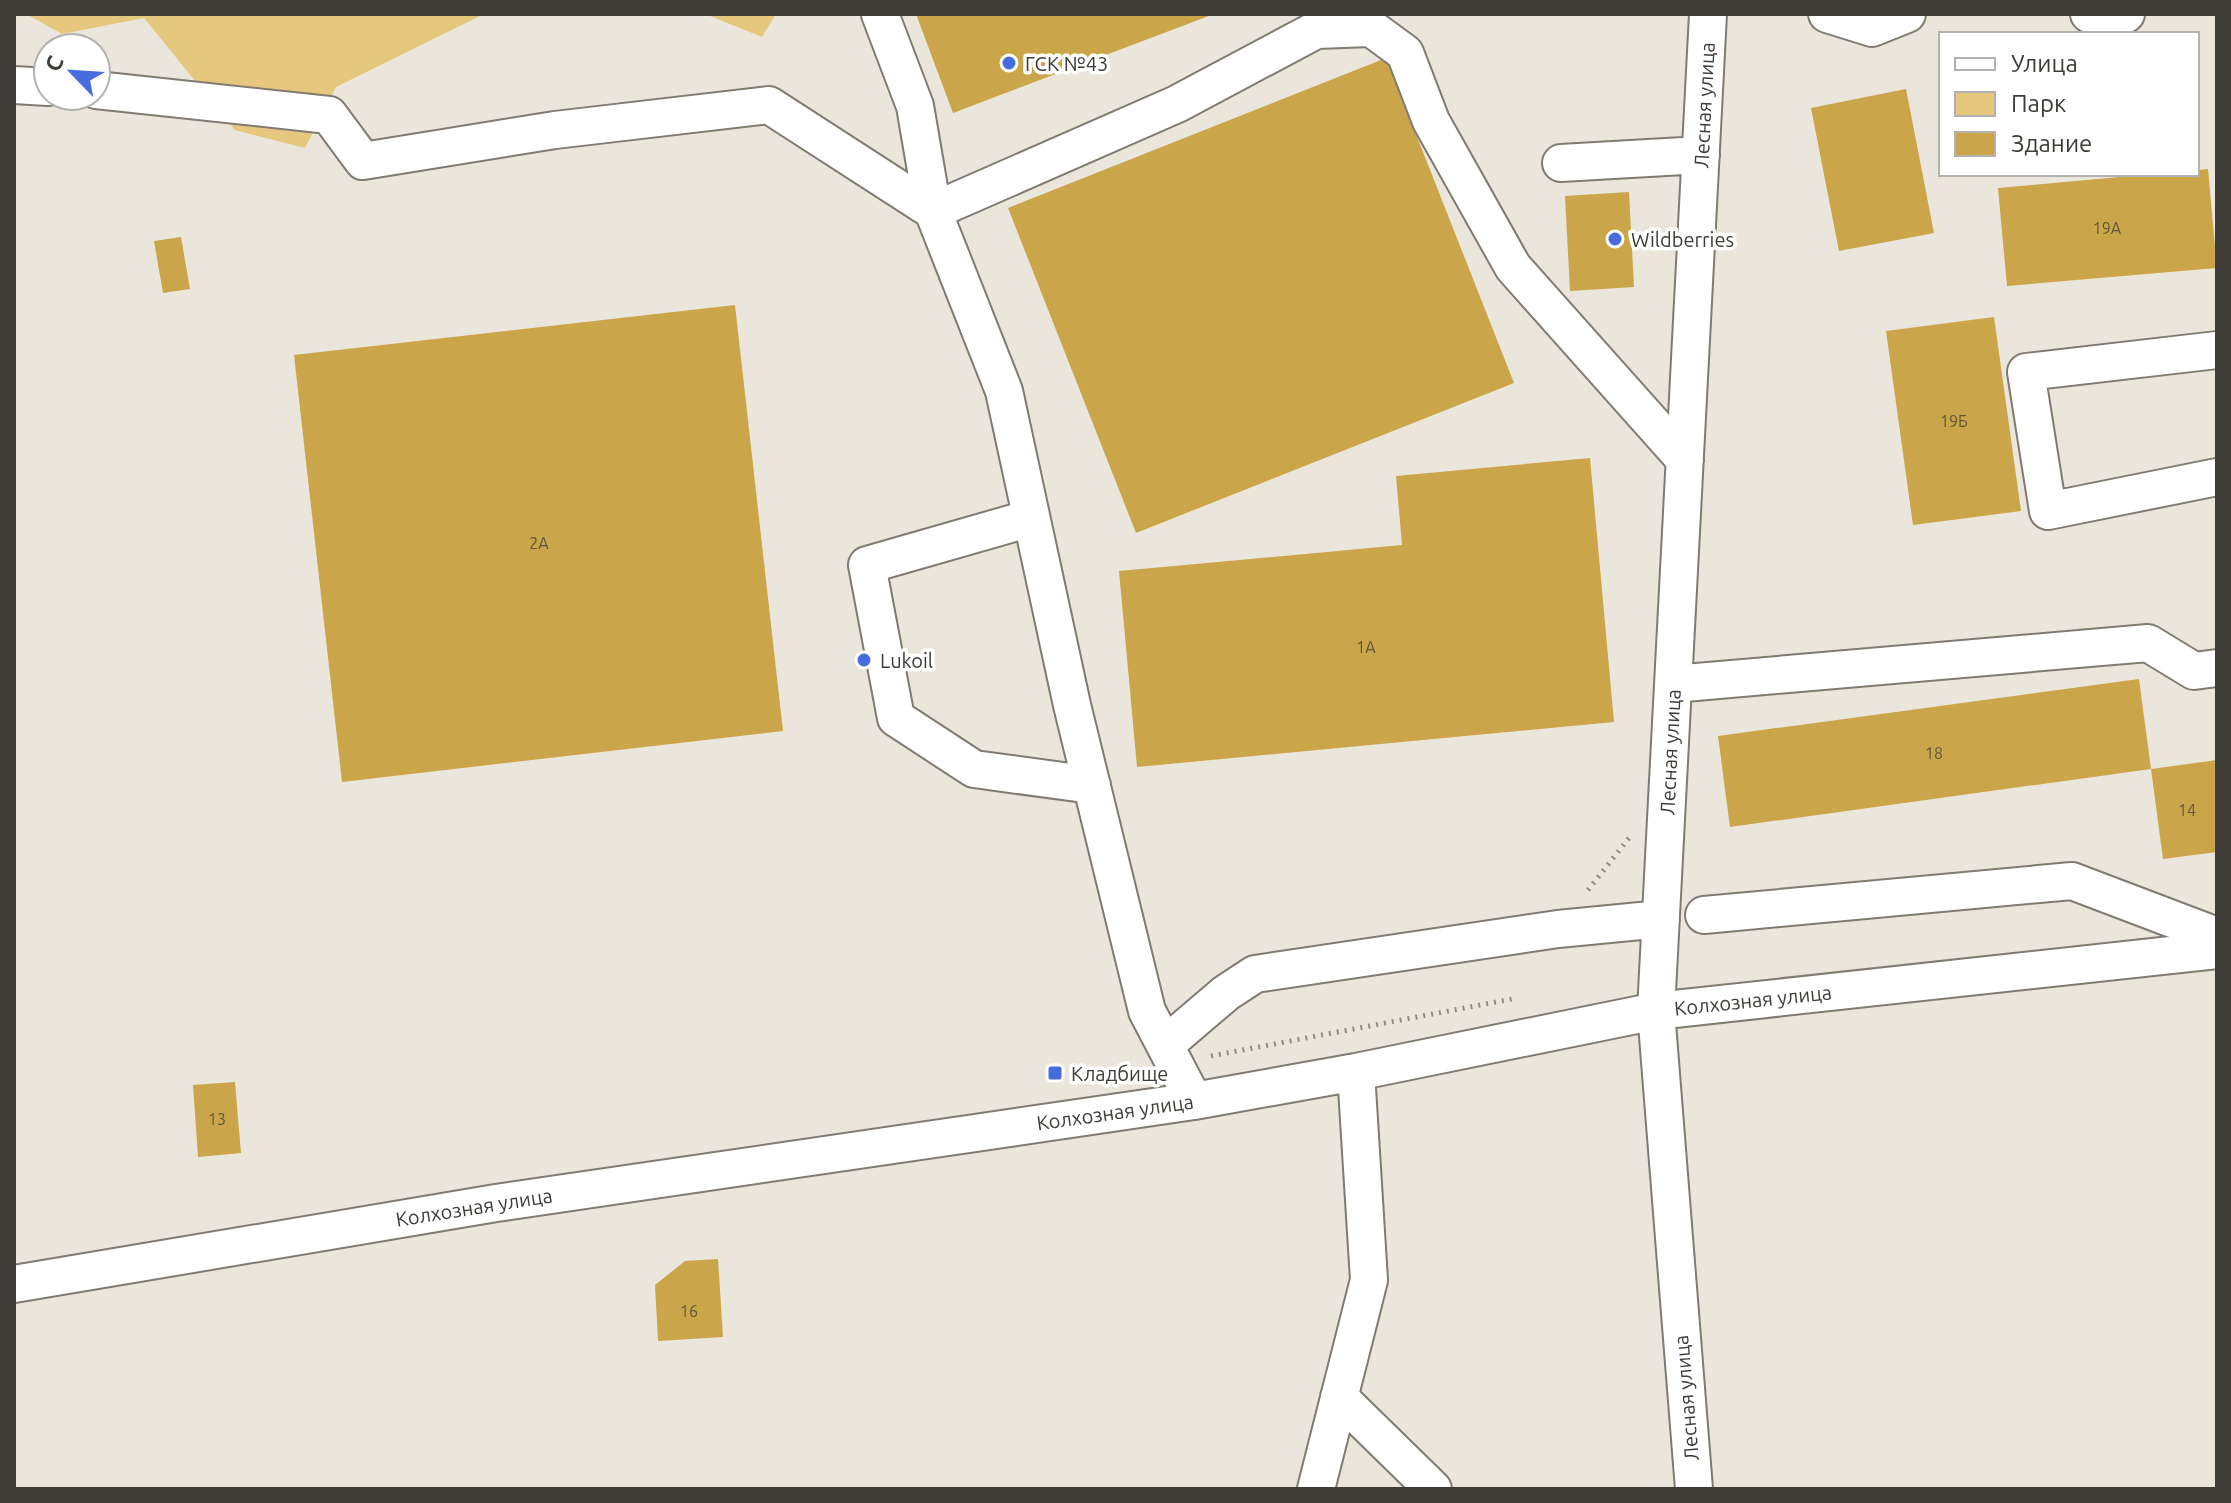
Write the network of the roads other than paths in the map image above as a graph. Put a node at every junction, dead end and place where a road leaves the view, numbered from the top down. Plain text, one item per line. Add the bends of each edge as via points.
1 (880, 14) edge
2 (1708, 14) edge
3 (1827, 14) edge
4 (1907, 14) edge
5 (2089, 14) edge
6 (2126, 14) edge
7 (1372, 21) edge
8 (1302, 22) edge
9 (112, 92) edge
10 (1701, 155) junction
11 (1561, 163) dead end
12 (933, 211) junction
13 (2217, 350) edge
14 (1685, 460) junction
15 (2217, 477) edge
16 (1031, 518) junction
17 (2217, 668) edge
18 (1673, 684) junction
19 (1092, 785) junction
20 (1704, 915) dead end
21 (1661, 919) junction
22 (2217, 936) edge
23 (2217, 950) edge
24 (1656, 1011) junction
25 (1170, 1054) junction
26 (1356, 1072) junction
27 (1194, 1101) junction
28 (14, 1284) edge
29 (1339, 1397) junction
30 (1316, 1489) edge
31 (1433, 1489) edge
32 (1694, 1489) edge

1 - 12 street via 915,106
2 - 10 street, Лесная улица
3 - 4 street via 1872,28
5 - 6 street
7 - 8 street
7 - 14 street via 1405,53 1431,121 1513,267
8 - 12 street via 1177,104
9 - 12 street via 329,115 363,161 555,130 769,105
10 - 11 street
10 - 14 street, Лесная улица
12 - 16 street via 1004,391
13 - 15 street via 2026,372 2048,511
14 - 18 street, Лесная улица
16 - 19 street
16 - 19 street via 867,565 896,718 974,769
17 - 18 street via 2194,671 2148,643
18 - 21 street, Лесная улица
19 - 25 street via 1147,1011
20 - 22 street via 2072,881
21 - 24 street, Лесная улица
21 - 25 street via 1427,942 1226,977
23 - 24 street, Колхозная улица
24 - 26 street, Колхозная улица
24 - 32 street, Лесная улица
25 - 27 street
26 - 27 street, Колхозная улица
26 - 29 street via 1369,1280
27 - 28 street, Колхозная улица via 496,1203
29 - 30 street
29 - 31 street

